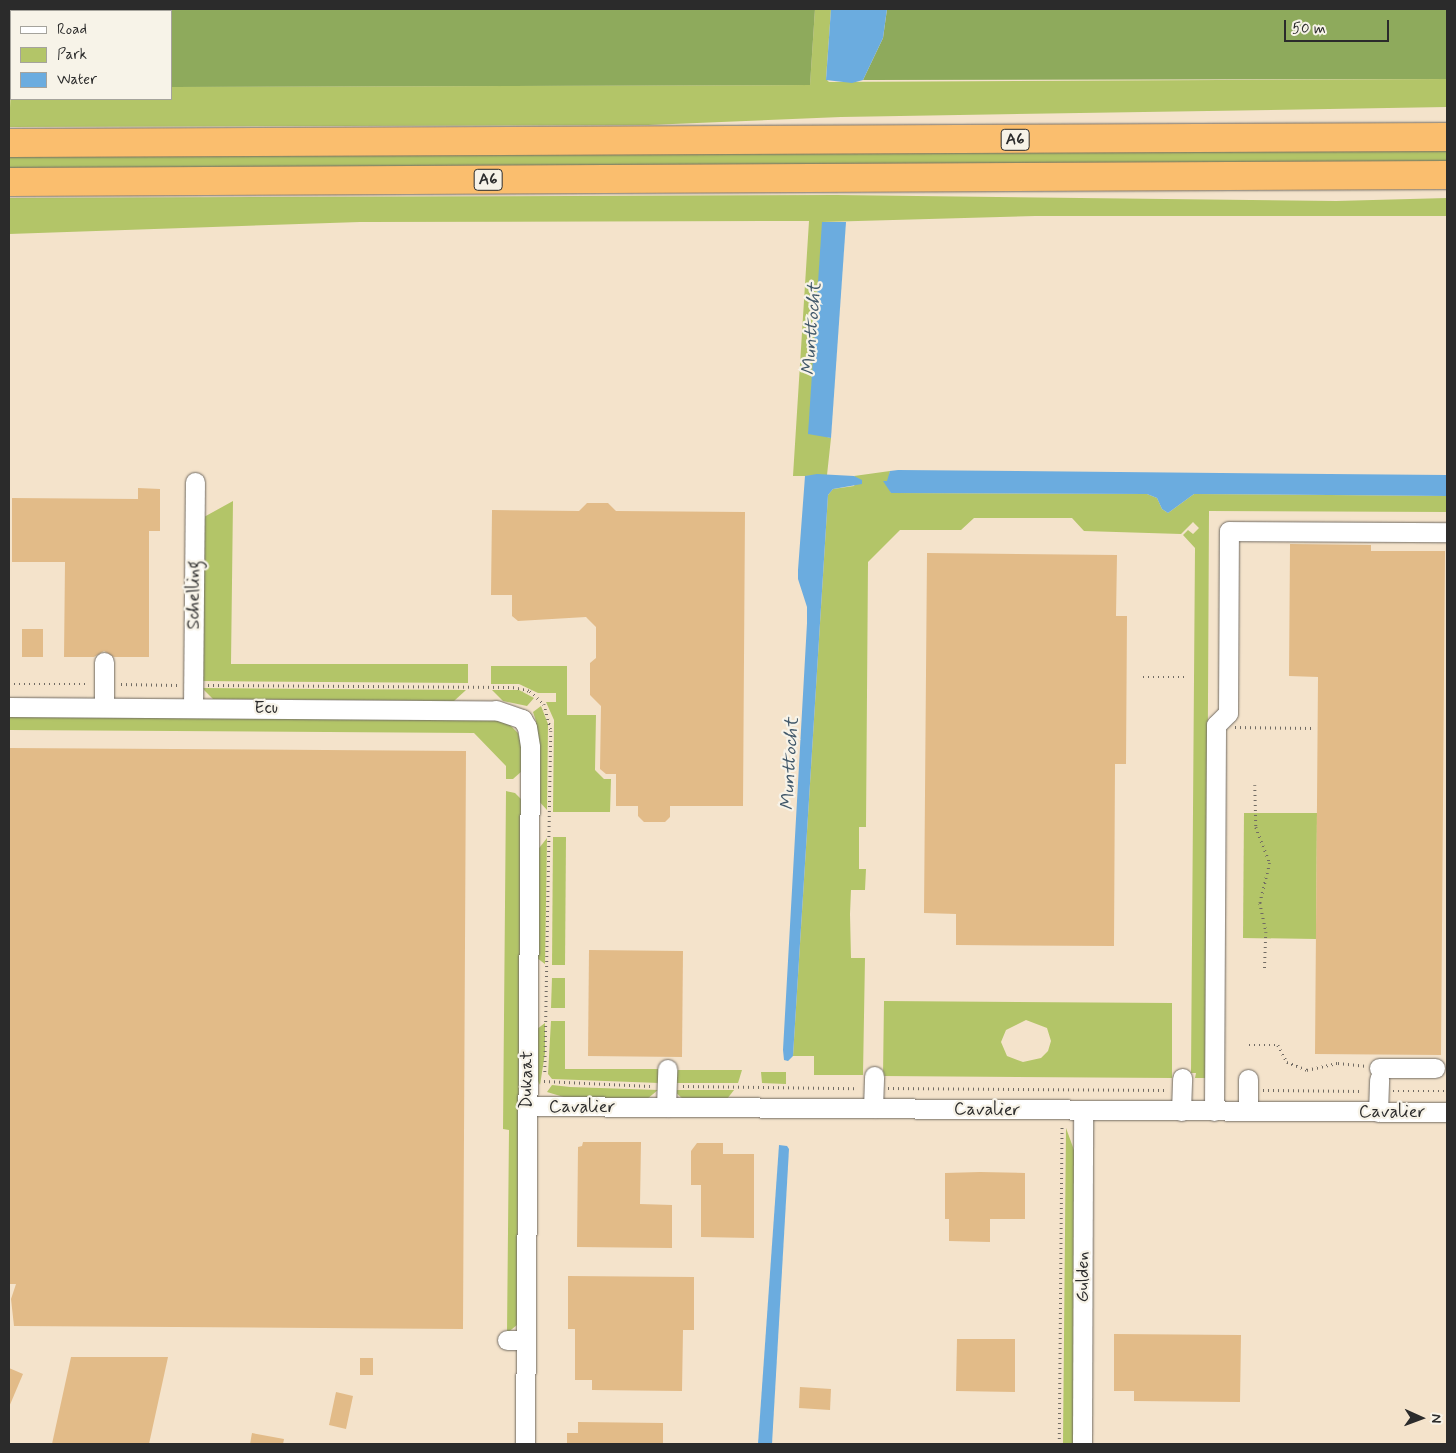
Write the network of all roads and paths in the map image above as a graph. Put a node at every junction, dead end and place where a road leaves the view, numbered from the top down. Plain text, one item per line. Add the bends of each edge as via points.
1 (1447, 130) edge
2 (1447, 137) edge
3 (1363, 138) junction
4 (9, 143) edge
5 (1447, 175) edge
6 (9, 182) edge
7 (195, 482) dead end
8 (1447, 532) edge
9 (104, 662) dead end
10 (1143, 677) dead end
11 (1186, 677) dead end
12 (201, 685) dead end
13 (536, 696) joint
14 (9, 706) edge
15 (104, 707) junction
16 (193, 708) junction
17 (522, 718) joint
18 (1231, 727) dead end
19 (1314, 728) dead end
20 (1254, 785) dead end
21 (1265, 969) dead end
22 (1249, 1044) dead end
23 (1435, 1068) dead end
24 (1375, 1076) junction
25 (667, 1078) junction
26 (874, 1082) junction
27 (1182, 1084) joint
28 (1248, 1084) joint
29 (1447, 1091) edge
30 (527, 1106) junction
31 (666, 1107) junction
32 (873, 1108) junction
33 (1083, 1110) junction
34 (1182, 1111) junction
35 (1214, 1111) junction
36 (1248, 1111) junction
37 (1378, 1112) junction
38 (1447, 1112) edge
39 (1062, 1123) dead end
40 (525, 1444) edge
41 (1059, 1444) edge
42 (1082, 1444) edge

1 - 3 highway, A6
2 - 3 highway, A6
3 - 4 highway, A6
5 - 6 highway, A6
7 - 16 street, Schelling
8 - 35 street via 1229,531 1228,713 1216,725
9 - 15 street
10 - 11 path
12 - 13 path, Ecu via 513,687
13 - 25 path, Dukaat via 549,714 551,731 548,1054 544,1081 579,1085
14 - 15 street, Ecu
15 - 16 street, Ecu
16 - 17 street, Ecu via 496,710
17 - 30 street, Dukaat via 530,747
18 - 19 path
20 - 21 path via 1256,827 1270,864 1260,903 1266,932
22 - 24 path via 1278,1045 1287,1062 1307,1070 1338,1062
23 - 24 street
24 - 28 path
24 - 29 path
24 - 37 street
25 - 26 path
25 - 31 street
26 - 27 path
26 - 32 street
27 - 34 street
28 - 36 street
30 - 31 street, Cavalier
30 - 40 street, Dukaat via 516,1340
31 - 32 street, Cavalier
32 - 33 street, Cavalier
33 - 34 street, Cavalier
33 - 42 street, Gulden
34 - 35 street, Cavalier
35 - 36 street, Cavalier
36 - 37 street, Cavalier
37 - 38 street, Cavalier
39 - 41 path

